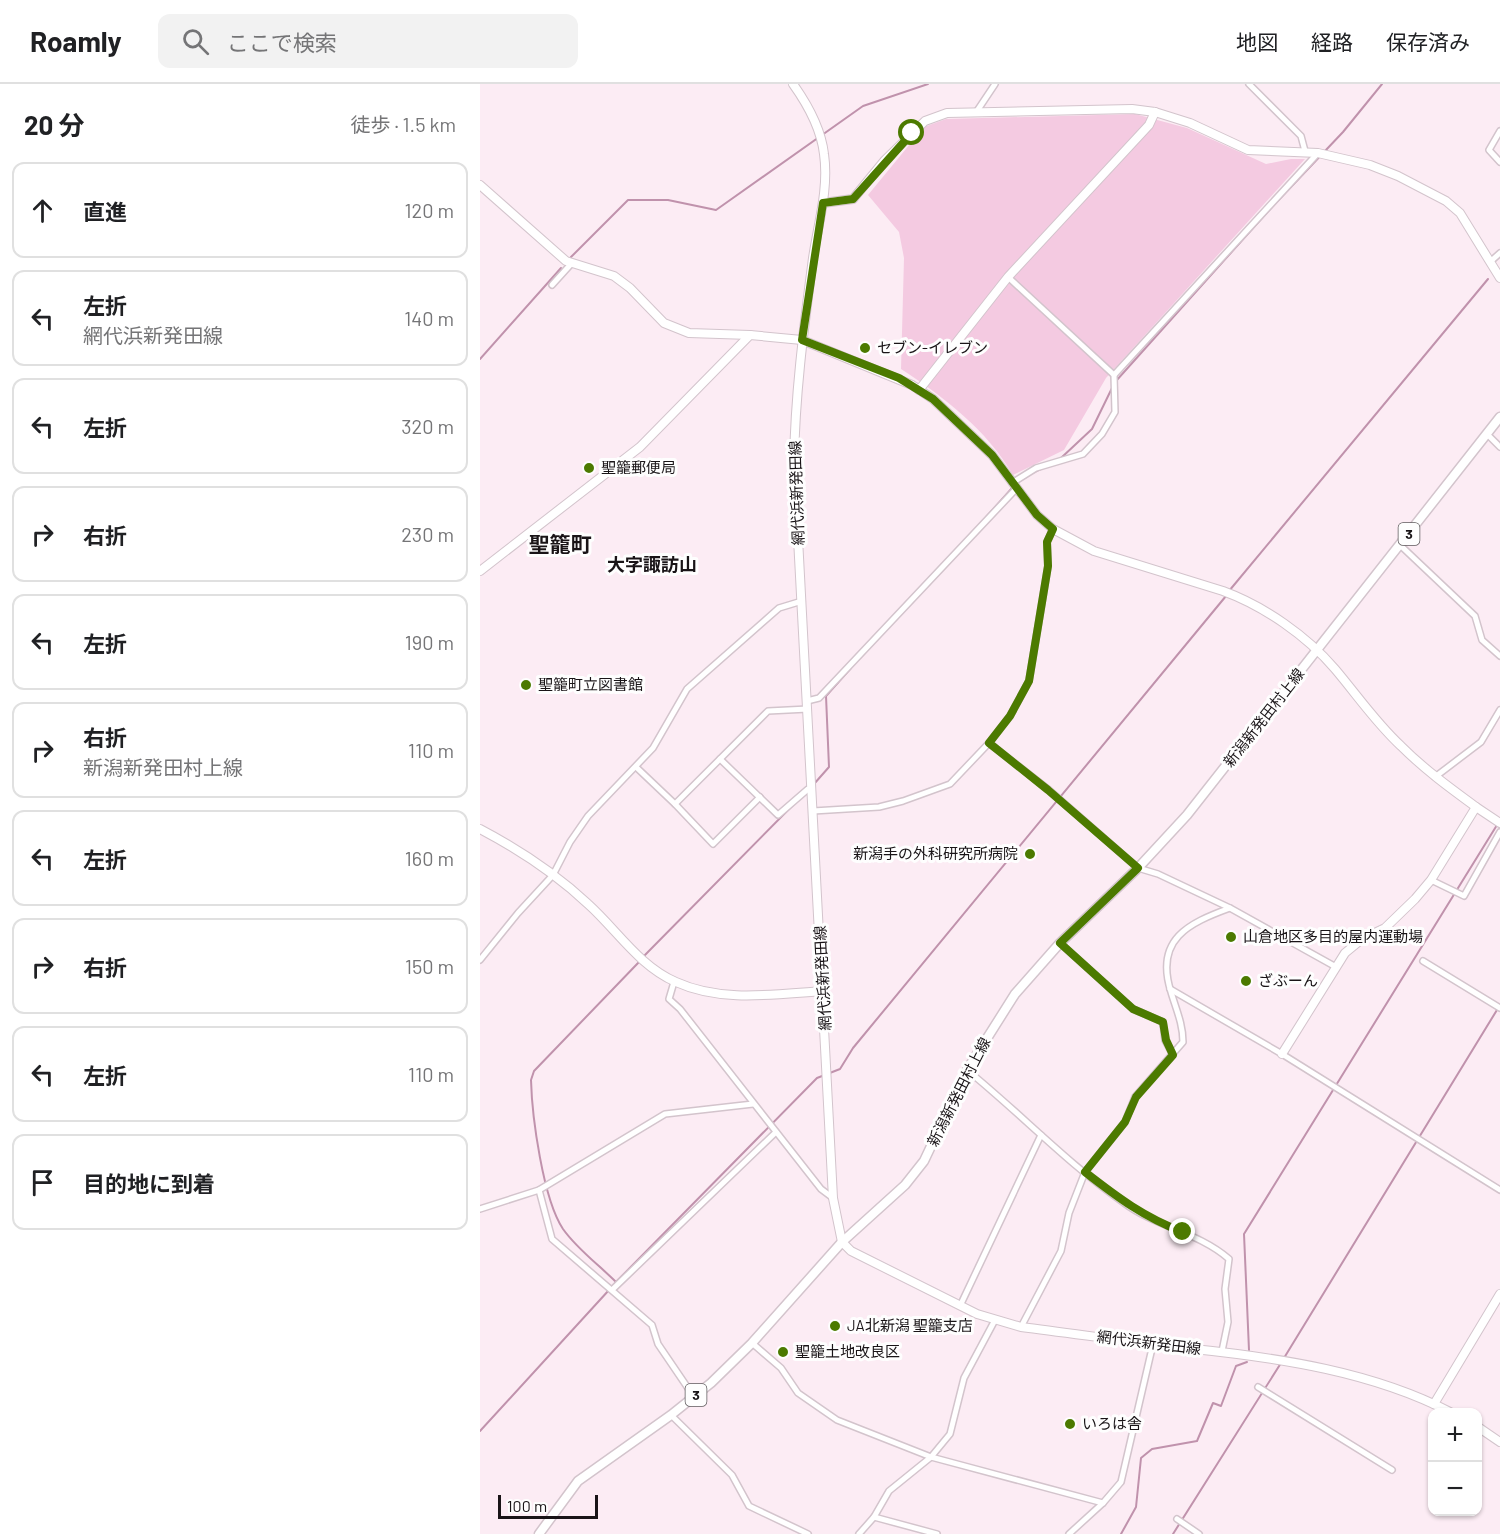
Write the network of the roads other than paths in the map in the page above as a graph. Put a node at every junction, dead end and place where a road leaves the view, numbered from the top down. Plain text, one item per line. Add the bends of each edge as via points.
1 (793, 84) edge
2 (995, 84) edge
3 (1249, 84) edge
4 (977, 111) junction
5 (1155, 112) junction
6 (1500, 131) edge
7 (1305, 151) junction
8 (1318, 153) junction
9 (1500, 162) edge
10 (480, 185) edge
11 (823, 203) junction
12 (1500, 253) edge
13 (1490, 262) junction
14 (571, 264) junction
15 (1008, 277) junction
16 (1500, 278) edge
17 (552, 285) dead end
18 (750, 335) junction
19 (802, 340) junction
20 (1114, 375) junction
21 (919, 390) junction
22 (1500, 417) edge
23 (1487, 434) junction
24 (1500, 447) edge
25 (1014, 486) junction
26 (1053, 529) junction
27 (1400, 545) junction
28 (480, 571) edge
29 (802, 601) junction
30 (1317, 651) junction
31 (1500, 656) edge
32 (808, 705) junction
33 (1500, 710) edge
34 (989, 743) junction
35 (720, 759) junction
36 (636, 767) junction
37 (1435, 777) junction
38 (812, 789) junction
39 (760, 797) junction
40 (675, 804) junction
41 (1476, 807) junction
42 (813, 811) junction
43 (1500, 823) edge
44 (480, 828) edge
45 (1500, 832) edge
46 (1138, 868) junction
47 (553, 875) junction
48 (1431, 880) junction
49 (1230, 908) junction
50 (1060, 943) junction
51 (480, 960) edge
52 (1423, 961) dead end
53 (1336, 967) junction
54 (674, 982) junction
55 (1170, 989) junction
56 (824, 991) junction
57 (1500, 1008) edge
58 (1282, 1054) junction
59 (1173, 1055) junction
60 (966, 1070) junction
61 (753, 1104) junction
62 (776, 1132) junction
63 (1041, 1135) junction
64 (1085, 1172) junction
65 (539, 1190) junction
66 (1500, 1190) edge
67 (833, 1198) junction
68 (480, 1209) edge
69 (842, 1242) junction
70 (613, 1289) junction
71 (1500, 1294) edge
72 (960, 1306) junction
73 (995, 1320) junction
74 (1021, 1327) junction
75 (752, 1343) junction
76 (1153, 1344) junction
77 (1222, 1351) junction
78 (1258, 1387) dead end
79 (694, 1397) junction
80 (1434, 1404) junction
81 (1441, 1408) edge
82 (671, 1416) junction
83 (1482, 1430) edge
84 (1500, 1442) edge
85 (931, 1457) junction
86 (1392, 1470) dead end
87 (1103, 1503) junction
88 (874, 1517) junction
89 (1177, 1519) dead end
90 (801, 1533) edge
91 (539, 1534) edge
92 (808, 1534) edge
93 (859, 1534) edge
94 (937, 1534) edge
95 (1069, 1534) edge
96 (1199, 1534) edge

1 - 11 street, 網代浜新発田線 via 820,134 825,164
2 - 4 street
3 - 7 street via 1301,136
4 - 5 street
4 - 11 street via 947,113 925,120 853,199
5 - 7 street via 1190,123 1248,150
5 - 15 street via 1149,125
6 - 9 street via 1489,150
7 - 8 street
8 - 13 street via 1380,168 1446,201 1470,226
8 - 20 street
10 - 14 street
11 - 19 street, 網代浜新発田線
12 - 13 street
13 - 16 street
14 - 17 street
14 - 18 street via 614,276 674,329
15 - 20 street
15 - 21 street
18 - 19 street
18 - 28 street via 640,447
19 - 21 street via 899,378
19 - 29 street, 網代浜新発田線 via 794,463
20 - 25 street via 1115,412 1102,434 1083,454 1036,468
21 - 25 street via 992,455
22 - 23 main road, 新潟新発田村上線 / 3
23 - 24 street
23 - 27 main road, 新潟新発田村上線 / 3
25 - 26 street
25 - 32 street via 819,698
26 - 30 street via 1094,551 1243,599
26 - 34 street via 1047,542 1048,566 1029,681 1010,716
27 - 30 main road, 新潟新発田村上線 / 3
27 - 31 street via 1475,616 1482,640
29 - 32 street, 網代浜新発田線
29 - 36 street via 779,608 687,689 653,748
30 - 37 street via 1374,718
30 - 46 main road, 新潟新発田村上線 / 3 via 1187,814
32 - 35 street via 768,711
32 - 38 street, 網代浜新発田線
33 - 37 street via 1481,742
34 - 42 street via 950,784 879,807
34 - 46 street
35 - 39 street
35 - 40 street
36 - 40 street
36 - 47 street via 577,829
37 - 41 street
38 - 39 street via 780,815
38 - 42 street, 網代浜新発田線
39 - 40 street via 713,844
41 - 43 street
41 - 48 street
42 - 56 street, 網代浜新発田線
44 - 47 street
45 - 48 street via 1464,896
46 - 49 street
46 - 50 main road, 新潟新発田村上線 / 3
47 - 51 street
47 - 54 street via 590,905 643,961
48 - 53 street via 1393,921 1350,947
49 - 53 street
49 - 55 street via 1196,921 1174,940 1167,965
50 - 59 street via 1133,1009 1163,1022
50 - 60 main road, 新潟新発田村上線 / 3 via 1015,994
52 - 57 street
53 - 58 street
54 - 56 street via 716,994 743,996
54 - 61 street via 669,999
55 - 58 street
55 - 59 street via 1183,1035 1183,1042
56 - 67 street, 網代浜新発田線
58 - 66 street
59 - 64 street via 1136,1097 1125,1122
60 - 63 street
60 - 69 main road, 新潟新発田村上線 / 3 via 924,1161 905,1185
61 - 62 street
61 - 65 street via 665,1114
62 - 67 street via 821,1189
62 - 70 street
63 - 64 street
63 - 72 street
64 - 74 street via 1060,1251
64 - 77 street via 1125,1204 1210,1245 1229,1259 1225,1289 1228,1322
65 - 68 street
65 - 70 street via 552,1239
67 - 69 street, 網代浜新発田線
69 - 72 street, 網代浜新発田線 via 851,1251
69 - 75 main road, 新潟新発田村上線 / 3
70 - 79 street via 652,1325 658,1344
71 - 80 street
72 - 73 street, 網代浜新発田線
73 - 74 street, 網代浜新発田線
73 - 85 street via 964,1378 950,1434
74 - 76 street, 網代浜新発田線
75 - 79 main road, 新潟新発田村上線 / 3
75 - 85 street via 781,1368 798,1393 837,1420
76 - 77 street, 網代浜新発田線
76 - 87 street via 1121,1482
77 - 80 street, 網代浜新発田線 via 1349,1376
78 - 86 street
79 - 82 main road, 新潟新発田村上線 / 3
80 - 81 street, 網代浜新発田線
82 - 90 street via 732,1475 750,1506
82 - 91 main road, 新潟新発田村上線 / 3 via 578,1481
83 - 84 street
85 - 87 street
85 - 88 street via 889,1491
87 - 95 street
88 - 93 street
88 - 94 street
89 - 96 street
90 - 92 street

